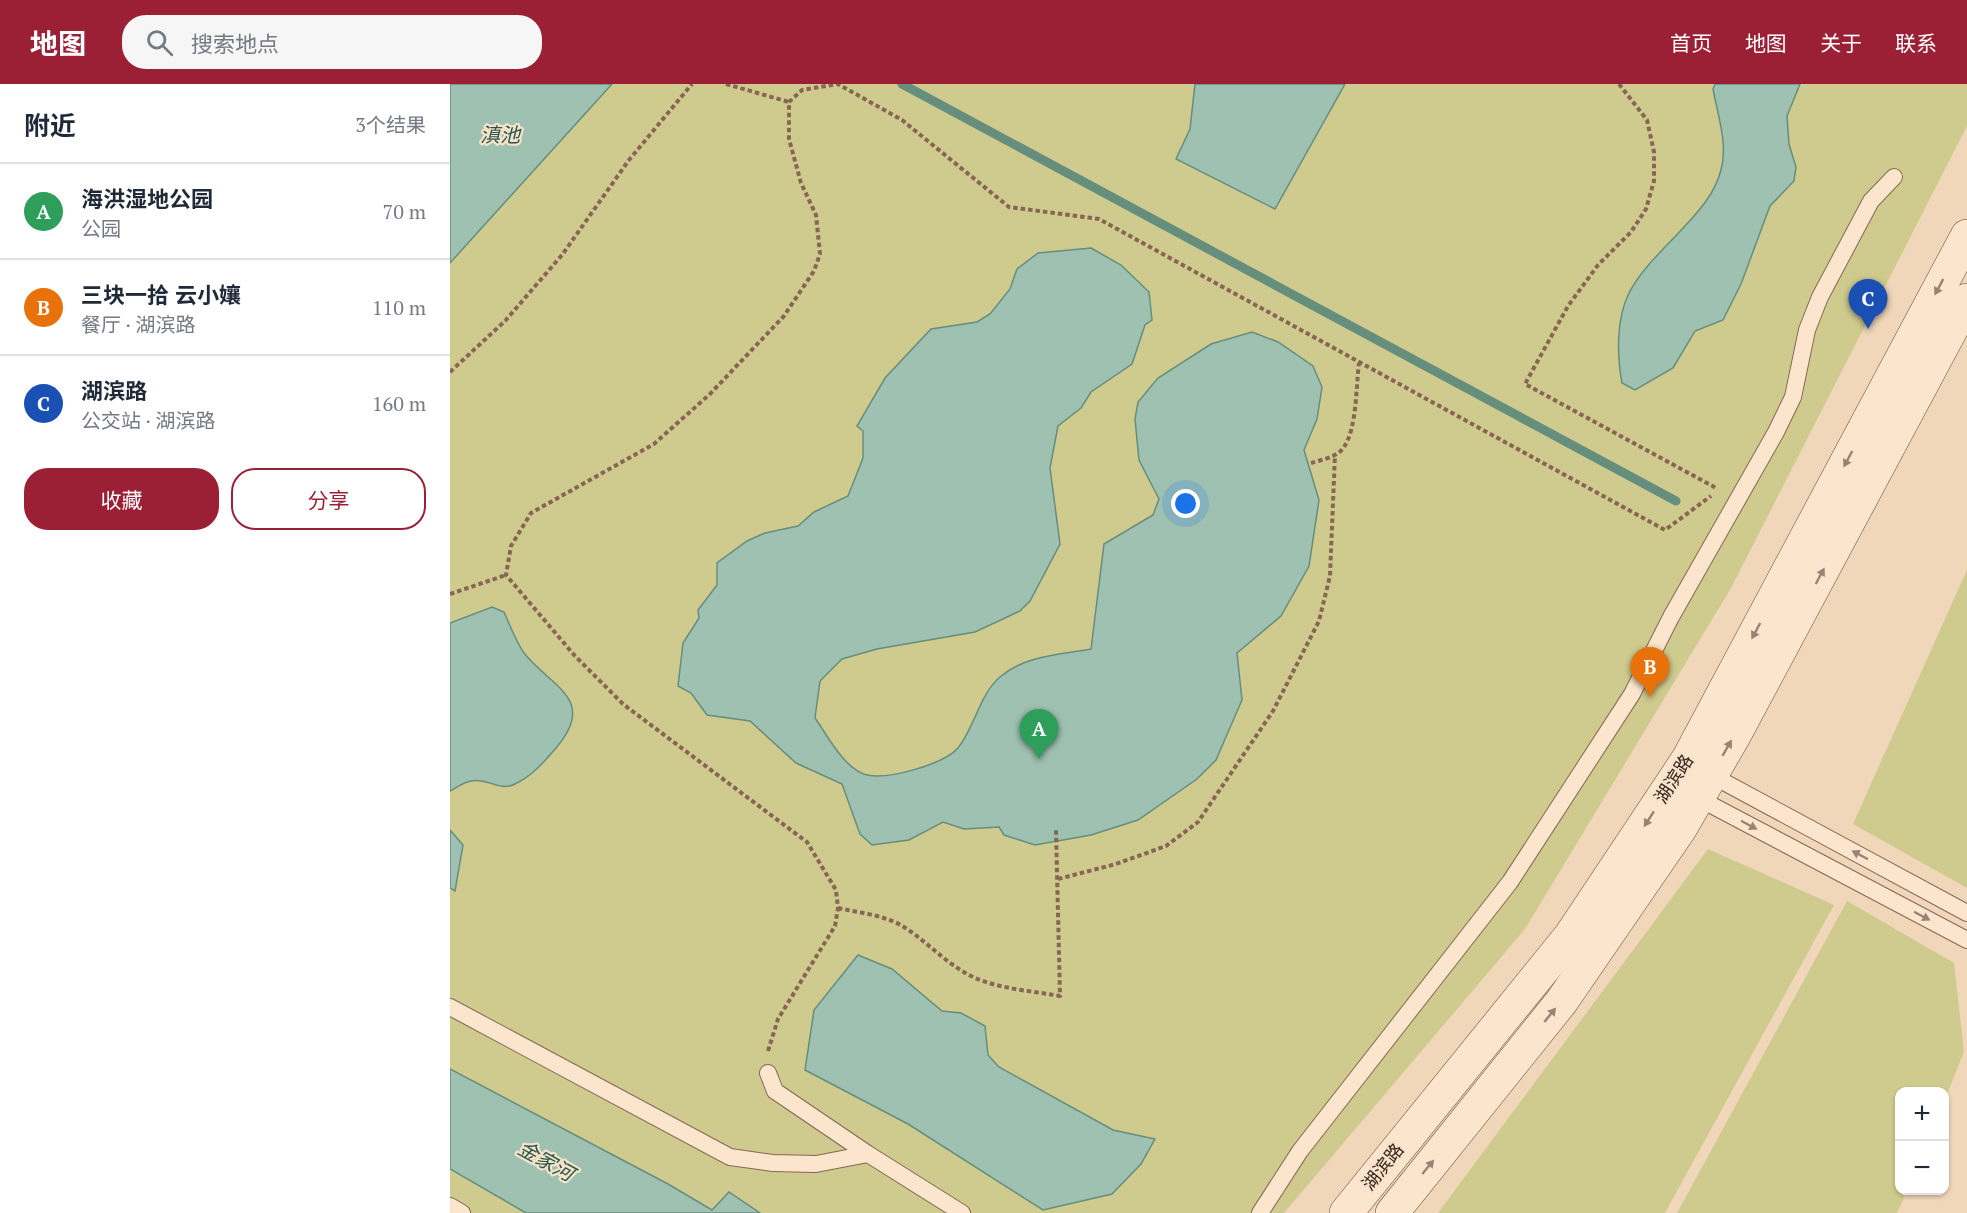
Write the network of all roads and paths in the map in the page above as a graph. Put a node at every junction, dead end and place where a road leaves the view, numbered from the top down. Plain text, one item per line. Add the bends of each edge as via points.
1 (692, 84) edge
2 (726, 84) edge
3 (1619, 84) edge
4 (789, 102) junction
5 (1894, 177) dead end
6 (1967, 236) edge
7 (1967, 300) edge
8 (1359, 363) junction
9 (450, 372) edge
10 (1335, 454) junction
11 (1311, 463) dead end
12 (1717, 489) junction
13 (1740, 500) junction
14 (506, 575) junction
15 (450, 594) edge
16 (1705, 787) junction
17 (1056, 830) dead end
18 (1058, 879) junction
19 (838, 908) junction
20 (1967, 913) edge
21 (1967, 940) edge
22 (450, 1007) edge
23 (768, 1073) joint
24 (868, 1154) junction
25 (450, 1206) edge
26 (462, 1213) edge
27 (962, 1213) edge
28 (1260, 1213) edge
29 (1346, 1213) edge
30 (1392, 1213) edge

1 - 9 path via 629,160 562,255 505,321
2 - 4 path
3 - 12 path via 1647,120 1654,152 1654,181 1646,208 1568,306 1526,384
4 - 8 path via 802,90 838,84 902,120 1009,207 1099,219
4 - 14 path via 789,139 801,183 816,215 820,254 814,271 784,316 710,394 654,444 531,513 511,546
5 - 13 lane via 1871,201 1820,297 1807,330 1793,397
6 -> 29 main road, 湖滨路 via 1688,759 1571,935
16 -> 7 main road, 湖滨路
8 - 10 path via 1351,428 1344,448
8 - 12 path via 1665,530
10 - 11 path
10 - 18 path via 1330,576 1318,621 1273,711 1198,822 1166,846
12 - 13 path
13 - 28 lane via 1671,617 1632,694 1510,882 1300,1151
14 - 15 path
14 - 19 path via 575,656 623,704 807,842 836,890
20 -> 16 lane
16 -> 21 lane
30 -> 16 main road, 湖滨路 via 1562,1001
17 - 18 path
18 - 19 path via 1060,996 975,978 950,964 903,926 879,916
19 - 23 path via 835,926 770,1037
22 - 24 lane via 730,1157 816,1164
23 - 24 lane via 775,1091
24 - 27 lane
25 - 26 lane

